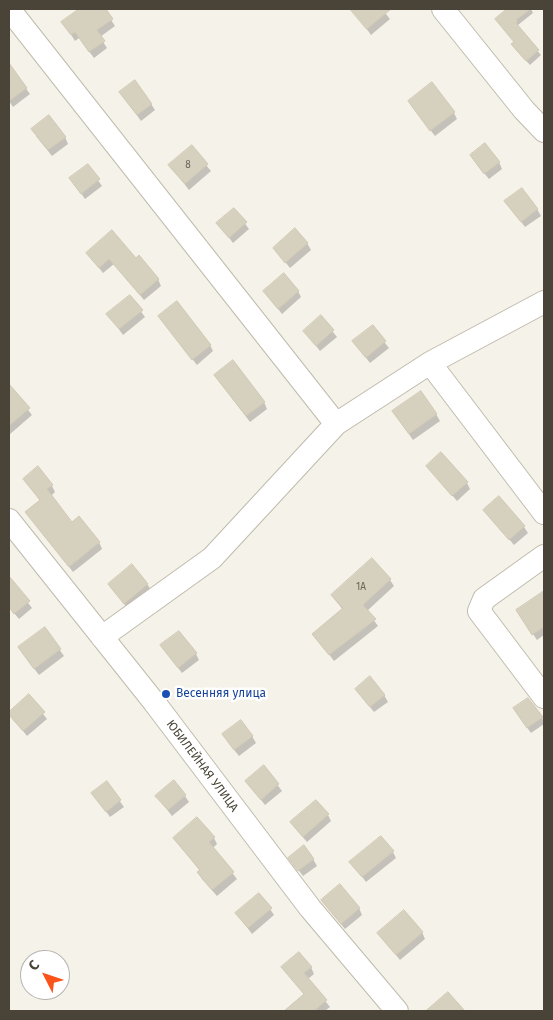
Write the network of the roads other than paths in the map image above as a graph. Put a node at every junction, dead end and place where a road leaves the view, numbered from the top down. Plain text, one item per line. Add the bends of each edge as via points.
1 (9, 9) edge
2 (443, 9) edge
3 (544, 131) edge
4 (544, 302) edge
5 (430, 362) junction
6 (336, 424) junction
7 (544, 513) edge
8 (9, 520) edge
9 (544, 556) edge
10 (102, 637) junction
11 (544, 697) edge
12 (397, 1011) edge

1 - 6 street
2 - 3 street
4 - 5 street
5 - 6 street
5 - 7 street
6 - 10 street via 212,558
8 - 10 street, ЮБИЛЕЙНАЯ УЛИЦА
9 - 11 street via 484,599 479,611
10 - 12 street, ЮБИЛЕЙНАЯ УЛИЦА via 310,908

